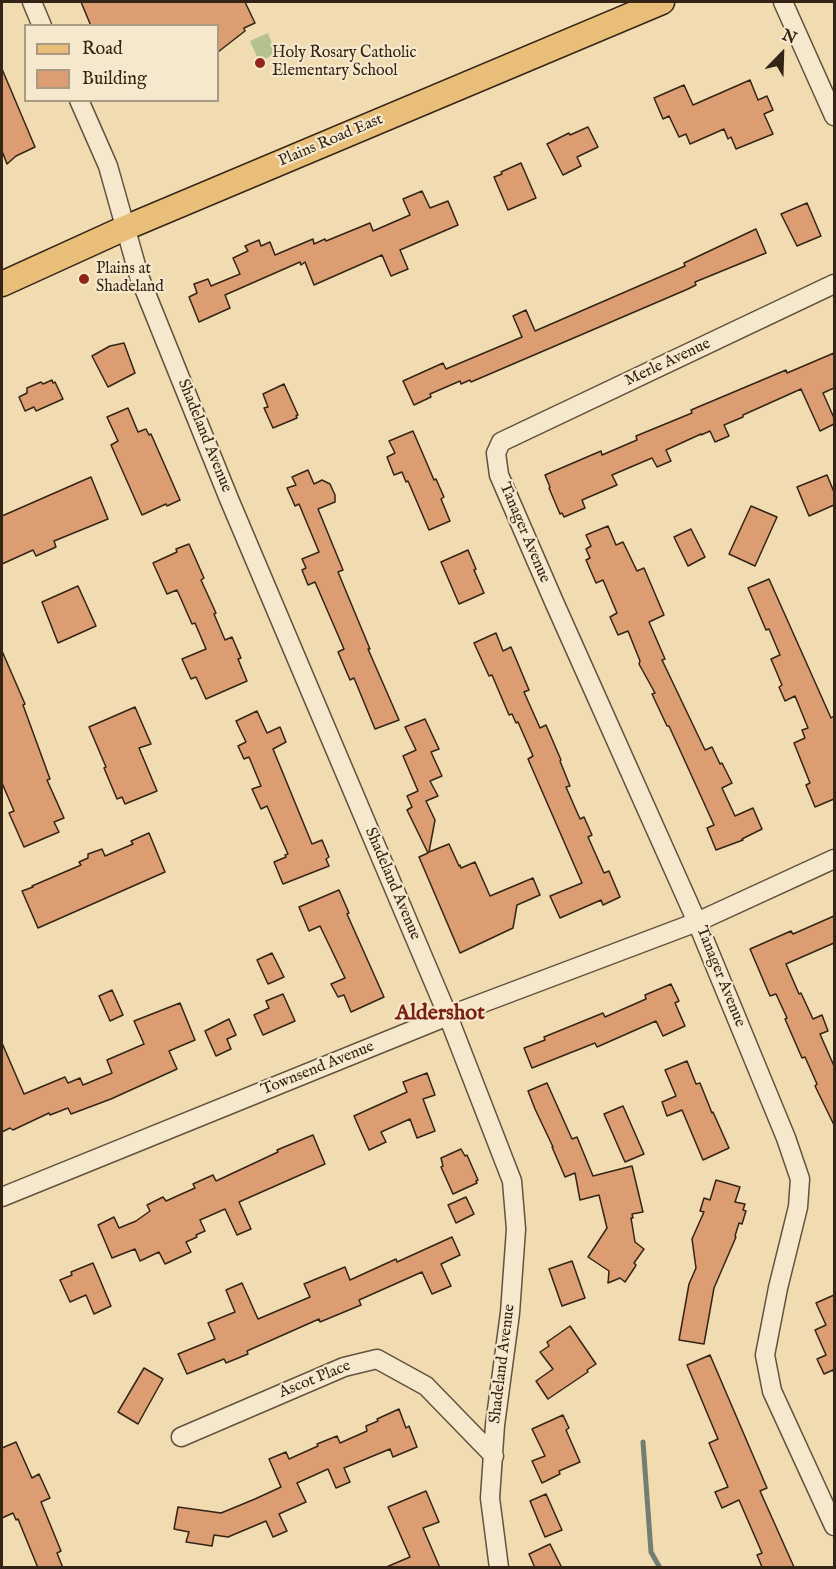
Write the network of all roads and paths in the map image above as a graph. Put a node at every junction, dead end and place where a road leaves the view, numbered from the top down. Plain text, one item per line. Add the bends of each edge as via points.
1 (32, 2) edge
2 (662, 2) edge
3 (783, 2) edge
4 (41, 24) edge
5 (80, 102) edge
6 (834, 116) edge
7 (125, 228) junction
8 (2, 284) edge
9 (834, 284) edge
10 (501, 442) joint
11 (834, 859) edge
12 (698, 922) junction
13 (448, 1016) junction
14 (2, 1197) edge
15 (180, 1437) dead end
16 (494, 1456) junction
17 (834, 1526) edge
18 (499, 1568) edge

1 - 4 street
2 - 7 main road, Plains Road East
3 - 6 street
5 - 7 street, Shadeland Avenue via 108,166
7 - 8 main road, Plains Road East
7 - 13 street, Shadeland Avenue via 139,276 229,498
9 - 10 street, Merle Avenue
10 - 12 street, Tanager Avenue via 496,453 499,475
11 - 12 street, Townsend Avenue
12 - 13 street, Townsend Avenue
12 - 17 street, Tanager Avenue via 800,1179 798,1208 765,1355 772,1391
13 - 14 street, Townsend Avenue
13 - 16 street, Shadeland Avenue via 512,1181 516,1229
15 - 16 street, Ascot Place via 344,1367 376,1359 426,1386
16 - 18 street, Shadeland Avenue via 490,1498

